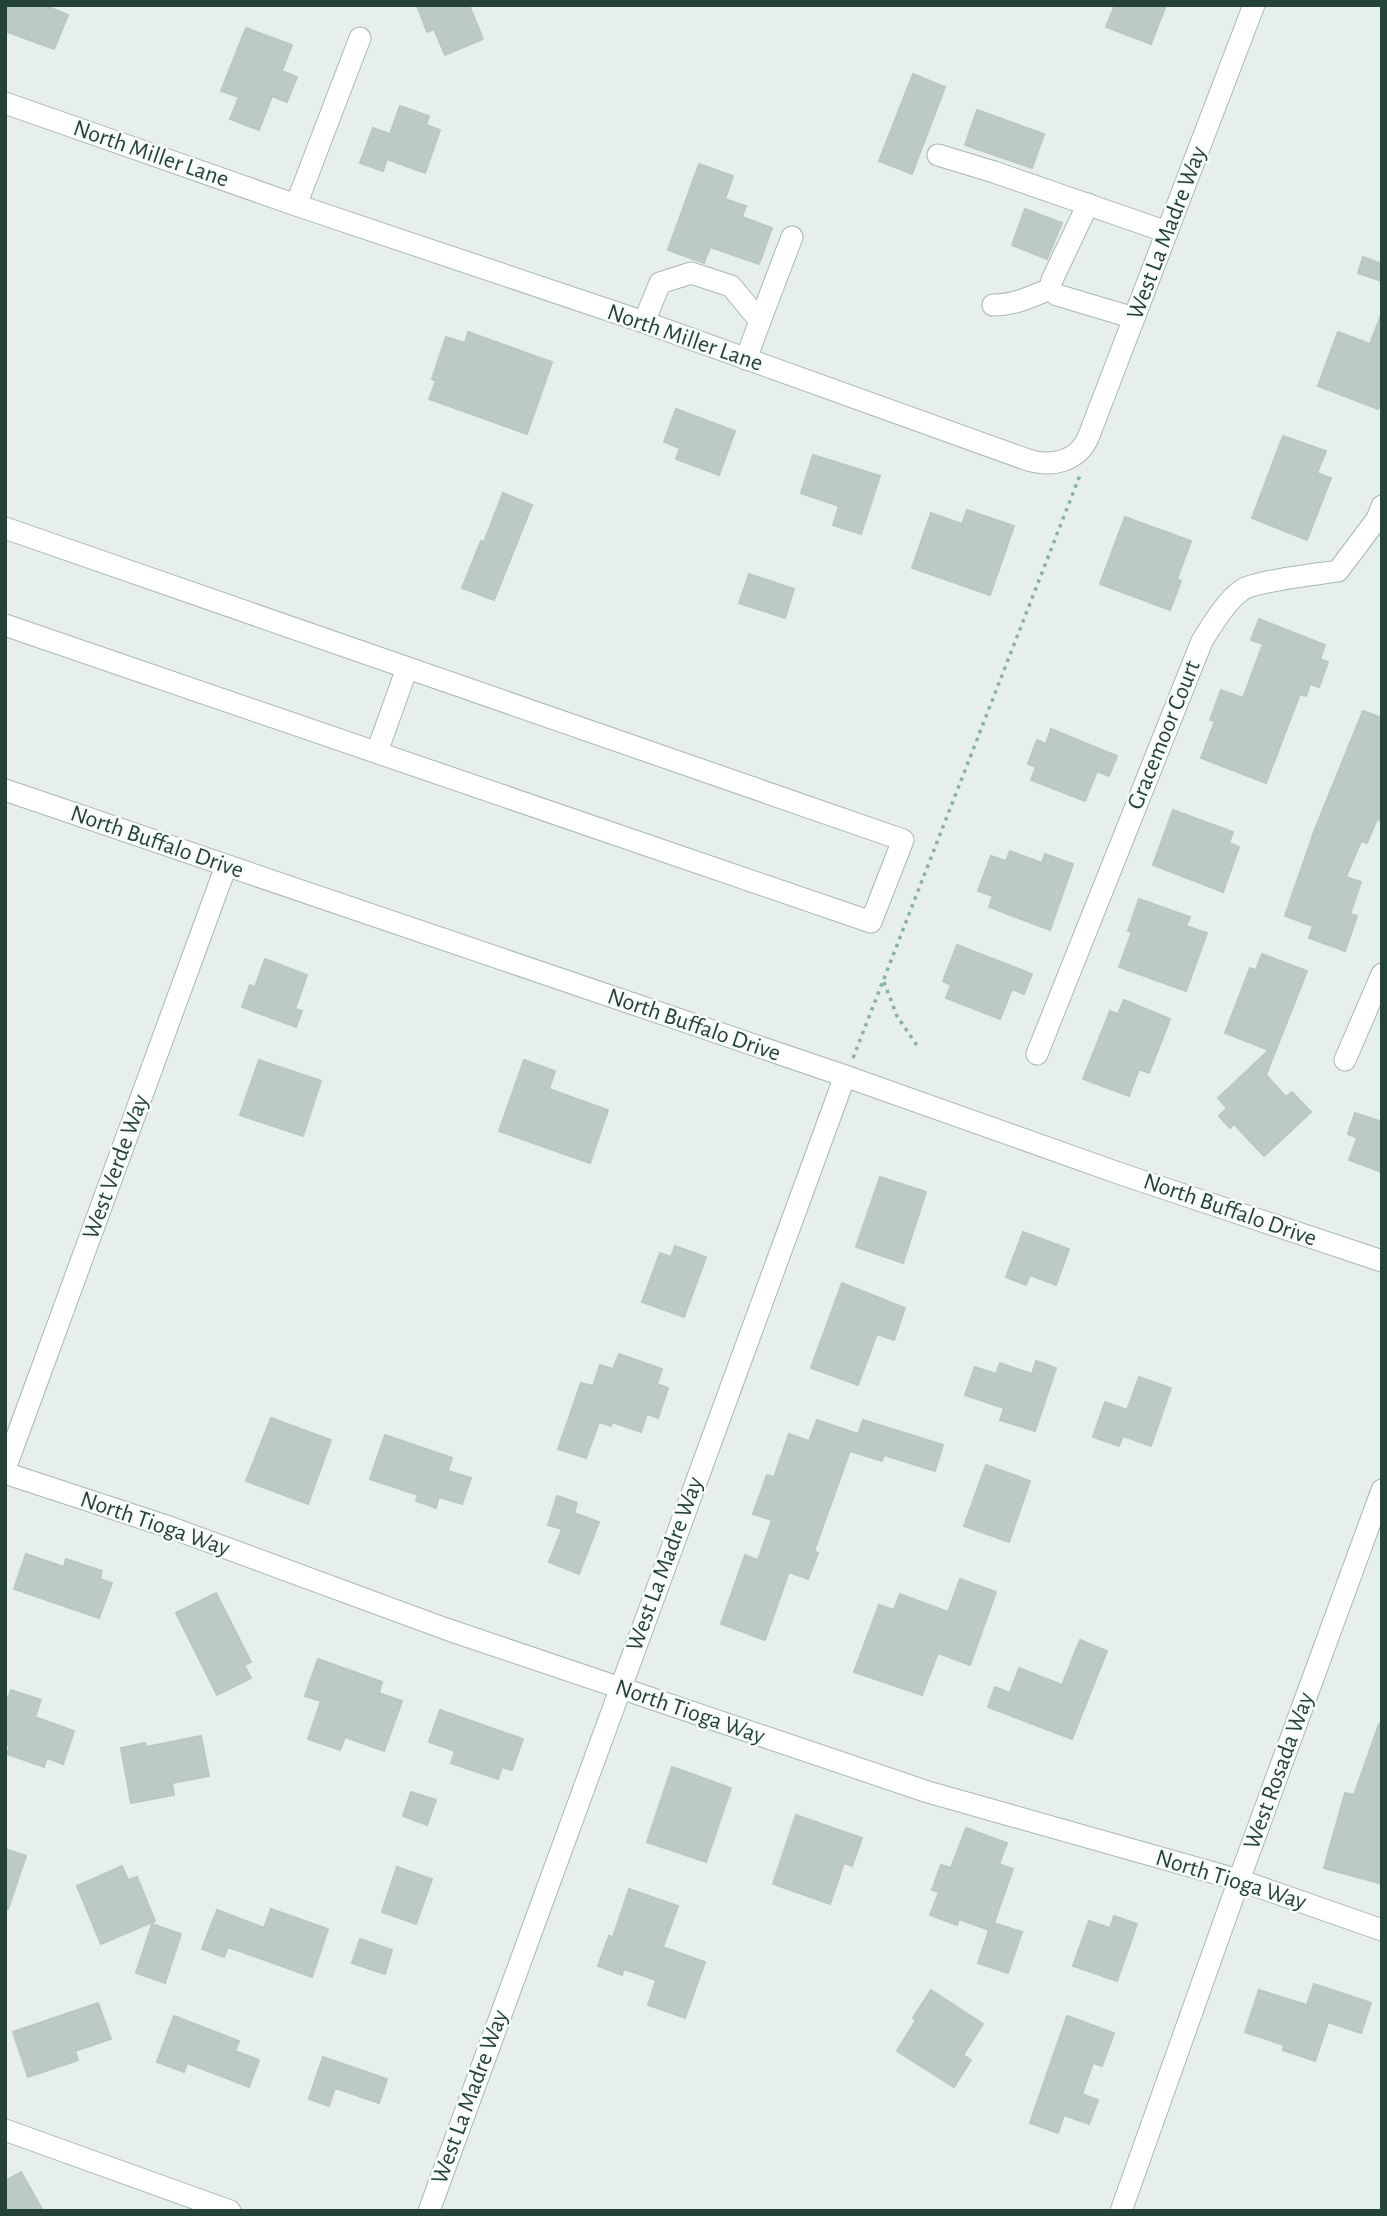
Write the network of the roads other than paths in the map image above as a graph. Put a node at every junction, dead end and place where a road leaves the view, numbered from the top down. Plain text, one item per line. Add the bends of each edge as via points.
1 (1254, 5) edge
2 (360, 38) dead end
3 (5, 103) edge
4 (938, 155) dead end
5 (1088, 204) junction
6 (296, 205) junction
7 (1167, 232) junction
8 (792, 237) dead end
9 (1049, 289) junction
10 (993, 305) dead end
11 (1134, 318) junction
12 (760, 321) junction
13 (644, 323) junction
14 (746, 359) junction
15 (1074, 456) joint
16 (1382, 506) edge
17 (5, 528) edge
18 (5, 625) edge
19 (407, 667) junction
20 (377, 752) junction
21 (5, 790) edge
22 (226, 866) junction
23 (1382, 974) edge
24 (1037, 1054) dead end
25 (1345, 1060) dead end
26 (845, 1076) junction
27 (1382, 1261) edge
28 (5, 1471) edge
29 (1382, 1490) edge
30 (620, 1688) junction
31 (1239, 1880) junction
32 (1382, 1930) edge
33 (5, 2130) edge
34 (230, 2211) edge
35 (429, 2211) edge
36 (1121, 2211) edge

1 - 7 street, West La Madre Way
2 - 6 street
3 - 6 street, North Miller Lane
4 - 5 street
5 - 7 street
5 - 9 street
6 - 13 street, North Miller Lane
7 - 11 street, West La Madre Way
8 - 12 street
9 - 10 street via 1013,303
9 - 11 street
11 - 15 street, West La Madre Way via 1088,438
12 - 13 street via 731,286 691,273 660,283
12 - 14 street
13 - 14 street, North Miller Lane
14 - 15 street, North Miller Lane via 1038,463
16 - 24 street, Gracemoor Court via 1338,571 1243,589 1202,640
17 - 19 street
18 - 20 street
19 - 20 street
19 - 20 street via 903,840 871,922
21 - 22 street, North Buffalo Drive
22 - 26 street, North Buffalo Drive
22 - 28 street, West Verde Way
23 - 25 street
26 - 27 street, North Buffalo Drive
26 - 30 street, West La Madre Way
28 - 30 street, North Tioga Way
29 - 31 street, West Rosada Way
30 - 31 street, North Tioga Way via 928,1792
30 - 35 street, West La Madre Way
31 - 32 street, North Tioga Way
31 - 36 street, West Rosada Way
33 - 34 street

